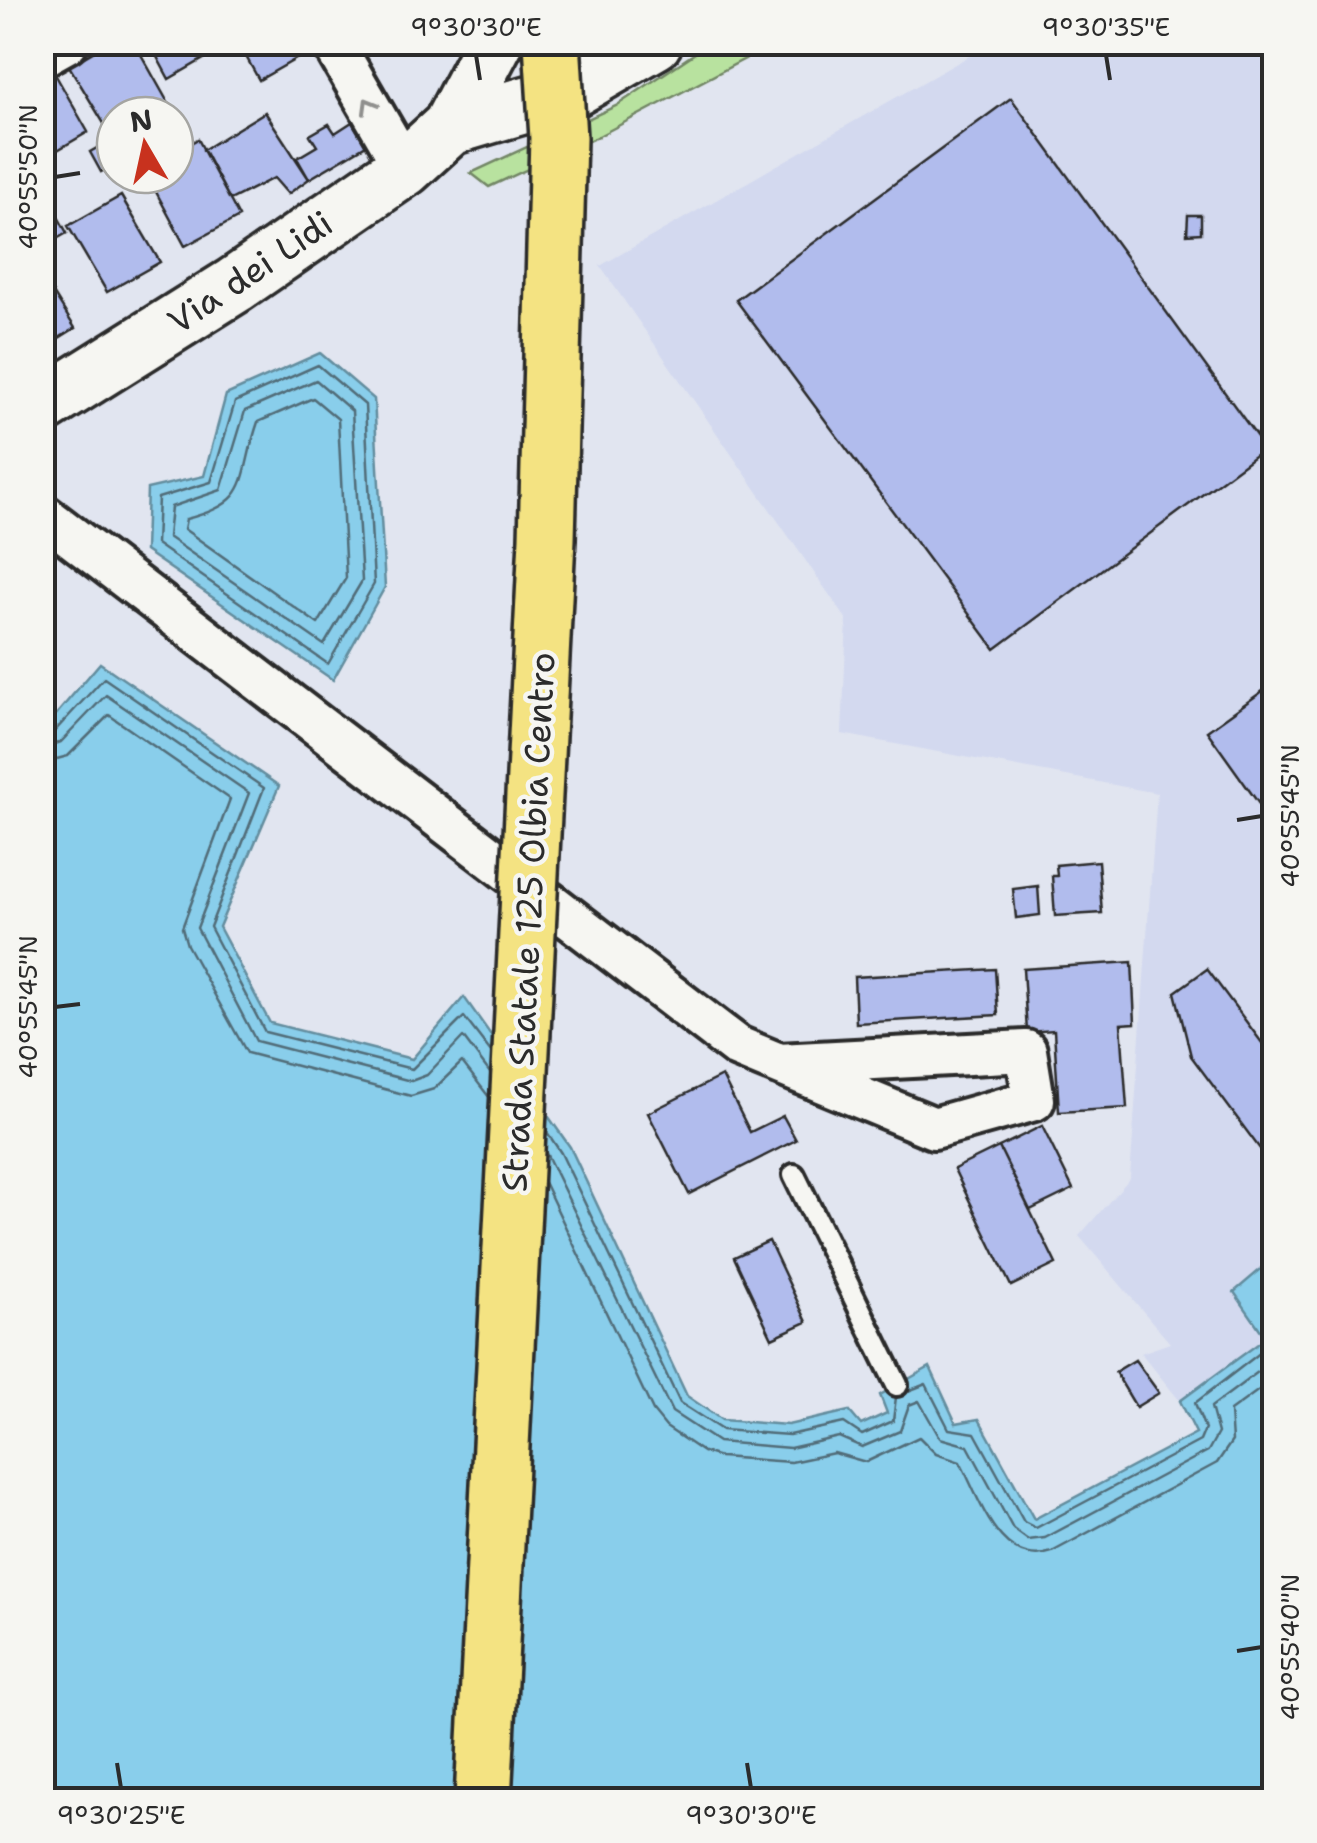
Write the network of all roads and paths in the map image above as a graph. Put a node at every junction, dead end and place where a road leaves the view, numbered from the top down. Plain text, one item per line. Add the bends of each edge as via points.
1 (67, 42) edge
2 (332, 42) edge
3 (495, 42) edge
4 (552, 42) edge
5 (654, 42) edge
6 (42, 56) edge
7 (461, 88) edge
8 (405, 168) junction
9 (42, 406) edge
10 (42, 514) edge
11 (780, 1064) junction
12 (794, 1176) dead end
13 (898, 1385) dead end
14 (483, 1800) edge

1 - 6 street
8 -> 2 street
3 - 7 main road
4 - 14 main road, Strada Statale 125 Olbia Centro, bridge via 558,138 547,539
5 - 7 main road via 566,93
7 - 8 main road, Via dei Lidi
8 - 9 main road, Via dei Lidi
10 - 11 street via 738,1047
11 - 11 street via 934,1128 1034,1100 1026,1051
12 - 13 lane

